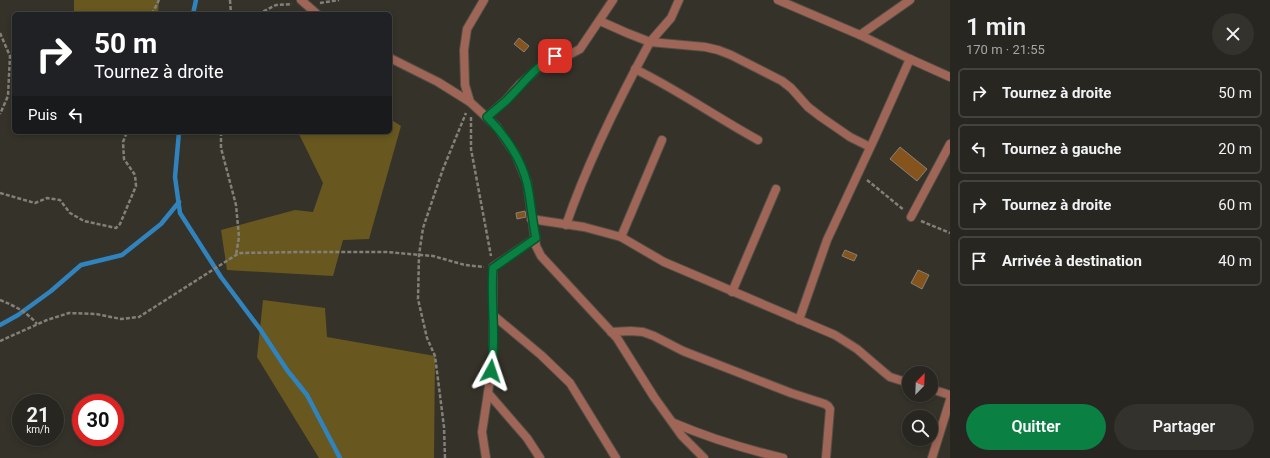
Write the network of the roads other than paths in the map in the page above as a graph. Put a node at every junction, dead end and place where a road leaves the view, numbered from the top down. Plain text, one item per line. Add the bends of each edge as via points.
1 (301, 0) edge
2 (484, 0) edge
3 (613, 0) edge
4 (679, 0) edge
5 (778, 0) edge
6 (910, 0) edge
7 (315, 12) edge
8 (600, 21) junction
9 (860, 35) junction
10 (650, 42) junction
11 (392, 59) edge
12 (910, 59) junction
13 (635, 69) junction
14 (950, 77) edge
15 (470, 102) junction
16 (487, 117) junction
17 (662, 140) dead end
18 (758, 140) dead end
19 (950, 144) edge
20 (870, 147) junction
21 (776, 189) dead end
22 (911, 216) dead end
23 (531, 219) junction
24 (566, 225) junction
25 (621, 237) junction
26 (536, 238) junction
27 (732, 292) junction
28 (493, 315) junction
29 (799, 320) junction
30 (611, 332) junction
31 (902, 381) edge
32 (938, 391) edge
33 (488, 393) junction
34 (950, 395) edge
35 (950, 400) edge
36 (672, 422) junction
37 (484, 443) junction
38 (486, 458) edge
39 (494, 458) edge
40 (540, 458) edge
41 (616, 458) edge
42 (704, 458) edge
43 (783, 458) edge
44 (826, 458) edge
45 (932, 458) edge

1 - 7 street
2 - 15 street via 467,29 465,43 466,85
3 - 8 street
4 - 10 street via 671,18
5 - 9 street
6 - 9 street
8 - 10 street
8 - 16 street via 580,49 565,57 555,56 547,61
9 - 12 street
10 - 13 street
10 - 20 street via 705,47 732,55 782,81 821,117
11 - 15 street via 438,82
12 - 14 street
12 - 20 street
13 - 18 street
13 - 24 street via 599,142
15 - 16 street
16 - 23 street via 516,155 527,182
17 - 25 street
19 - 22 street
20 - 29 street via 827,240
21 - 27 street
23 - 24 street
23 - 26 street
24 - 25 street
25 - 27 street via 664,262
26 - 28 street via 493,268
26 - 30 street via 536,246 541,256
27 - 29 street
28 - 33 street via 493,360
28 - 41 street via 570,383
29 - 31 street via 847,342 884,373
30 - 36 street
30 - 44 street via 643,332 683,351 791,394 825,404 830,409
32 - 34 street
33 - 37 street via 482,432
33 - 40 street via 527,438
35 - 45 street
36 - 42 street
36 - 43 street via 707,437
37 - 38 street
37 - 39 street

